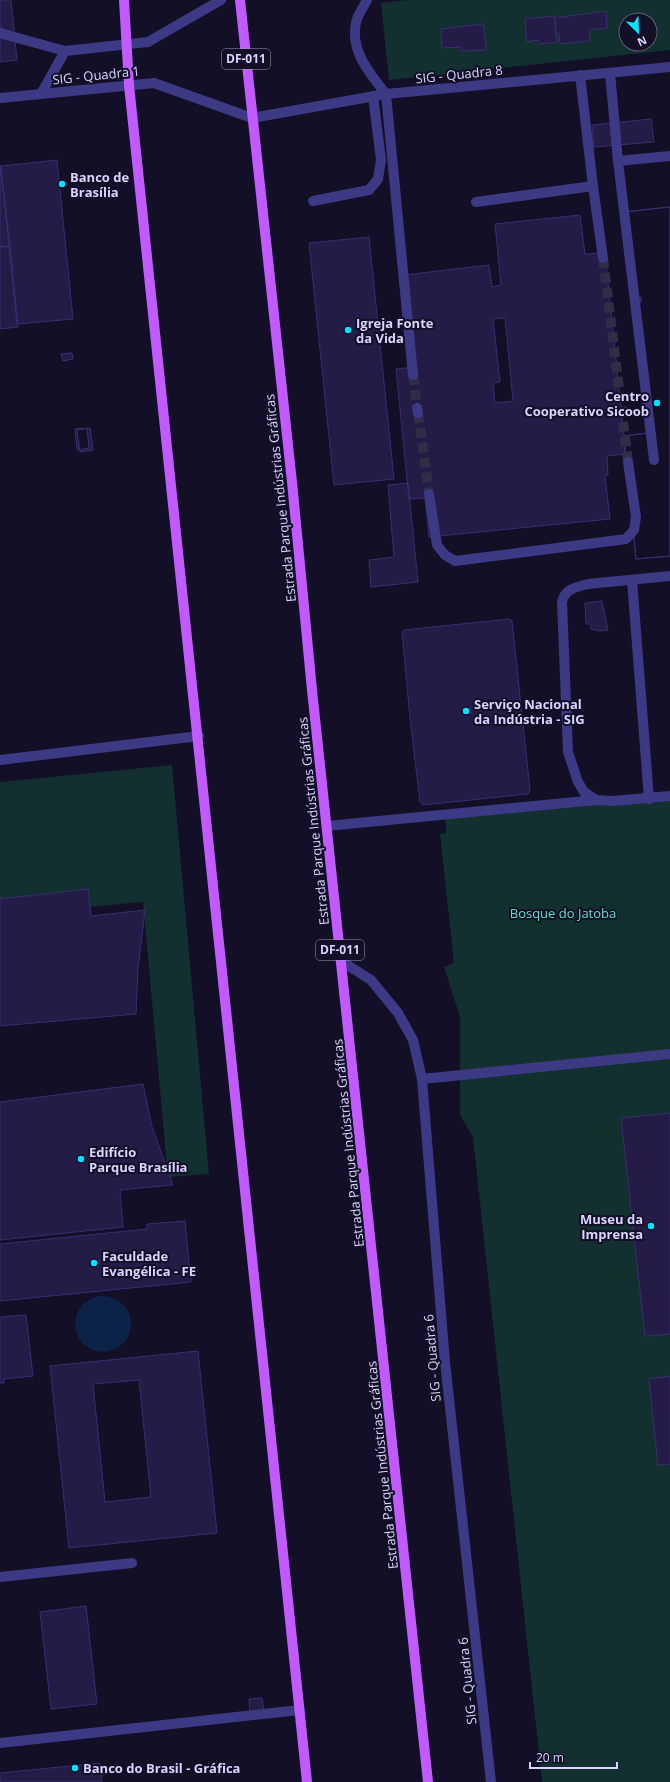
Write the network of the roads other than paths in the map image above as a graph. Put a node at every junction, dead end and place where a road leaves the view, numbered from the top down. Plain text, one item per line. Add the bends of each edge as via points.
1 (124, 0) edge
2 (221, 0) edge
3 (240, 0) edge
4 (367, 0) edge
5 (0, 33) edge
6 (127, 43) junction
7 (65, 51) junction
8 (670, 67) edge
9 (610, 73) junction
10 (580, 75) junction
11 (129, 85) junction
12 (41, 94) junction
13 (386, 94) junction
14 (373, 96) junction
15 (0, 98) edge
16 (252, 118) junction
17 (670, 156) edge
18 (618, 161) junction
19 (593, 186) junction
20 (314, 201) dead end
21 (476, 202) dead end
22 (603, 258) tunnel mouth
23 (412, 375) tunnel mouth
24 (654, 460) dead end
25 (628, 462) tunnel mouth
26 (429, 494) tunnel mouth
27 (670, 576) edge
28 (632, 580) junction
29 (199, 736) junction
30 (0, 760) edge
31 (670, 796) edge
32 (649, 799) junction
33 (596, 800) junction
34 (327, 826) junction
35 (341, 961) junction
36 (670, 1054) edge
37 (422, 1079) junction
38 (132, 1563) dead end
39 (0, 1577) edge
40 (300, 1710) junction
41 (0, 1743) edge
42 (307, 1782) edge
43 (428, 1782) edge
44 (491, 1782) edge

1 - 6 main road
2 - 6 street, SIG - Quadra 1 via 148,42
3 - 16 main road, Estrada Parque Indústrias Gráficas / DF-011
4 - 13 street via 357,20 355,40 362,61
5 - 7 street
6 - 7 street, SIG - Quadra 1
6 - 11 main road
7 - 12 street, SIG - Quadra 1
8 - 9 street, SIG - Quadra 8
9 - 10 street, SIG - Quadra 8
9 - 18 street
10 - 13 street, SIG - Quadra 8
10 - 19 street
11 - 12 street, SIG - Quadra 1
11 - 16 street, SIG - Quadra 1 via 154,83
11 - 29 main road
12 - 15 street, SIG - Quadra 1
13 - 14 street, SIG - Quadra 8
13 - 23 street
14 - 16 street, SIG - Quadra 8
14 - 20 street via 381,160 378,179 369,190
16 - 34 main road, Estrada Parque Indústrias Gráficas / DF-011
17 - 18 street
18 - 24 street
19 - 21 street
19 - 22 street
25 - 26 street via 636,517 634,530 626,539 455,561 445,555 437,545
27 - 28 street
28 - 32 street
28 - 33 street via 575,587 564,595 562,602 568,752 578,782 584,792
29 - 30 street
29 - 40 main road
31 - 32 street
32 - 33 street
33 - 34 street
34 - 35 main road, Estrada Parque Indústrias Gráficas / DF-011
35 - 37 street, SIG - Quadra 6 via 371,980 398,1014 413,1040
35 - 43 main road, Estrada Parque Indústrias Gráficas / DF-011
36 - 37 street
37 - 44 street, SIG - Quadra 6 via 445,1362
38 - 39 street
40 - 41 street
40 - 42 main road

